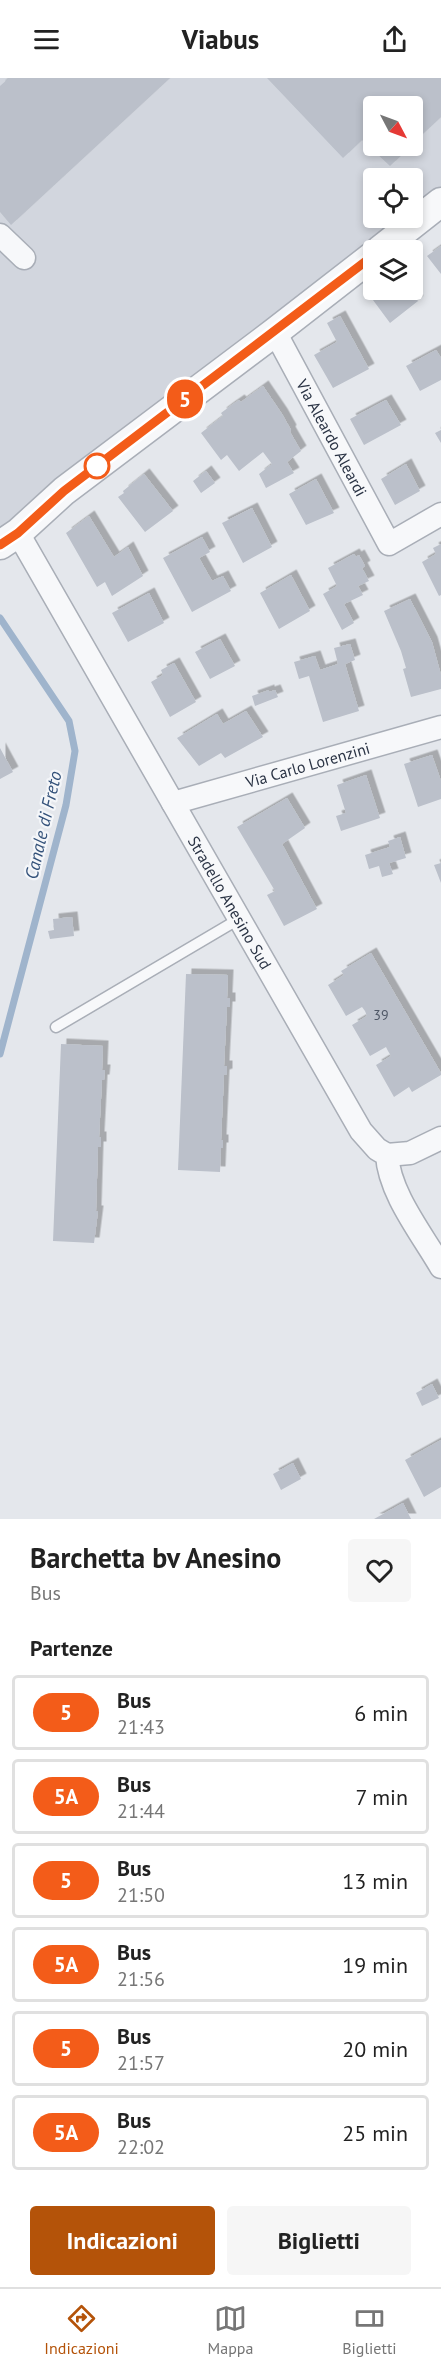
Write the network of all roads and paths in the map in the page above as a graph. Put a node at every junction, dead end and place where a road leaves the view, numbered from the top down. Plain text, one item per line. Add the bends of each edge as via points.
1 (441, 202) edge
2 (0, 235) edge
3 (393, 240) edge
4 (24, 258) dead end
5 (363, 264) edge
6 (275, 332) junction
7 (441, 514) edge
8 (9, 539) edge
9 (441, 727) edge
10 (173, 803) junction
11 (239, 919) junction
12 (56, 1027) dead end
13 (441, 1138) edge
14 (387, 1155) junction
15 (441, 1267) edge

1 - 3 street
2 - 4 street
5 - 6 street
6 - 7 street, Via Aleardo Aleardi via 388,544
6 - 8 street via 64,491
8 - 10 street, Stradello Anesino Sud
9 - 10 street, Via Carlo Lorenzini
10 - 11 street, Stradello Anesino Sud
11 - 12 lane
11 - 14 street, Stradello Anesino Sud via 361,1131
13 - 14 street via 410,1153
14 - 15 street via 394,1187

